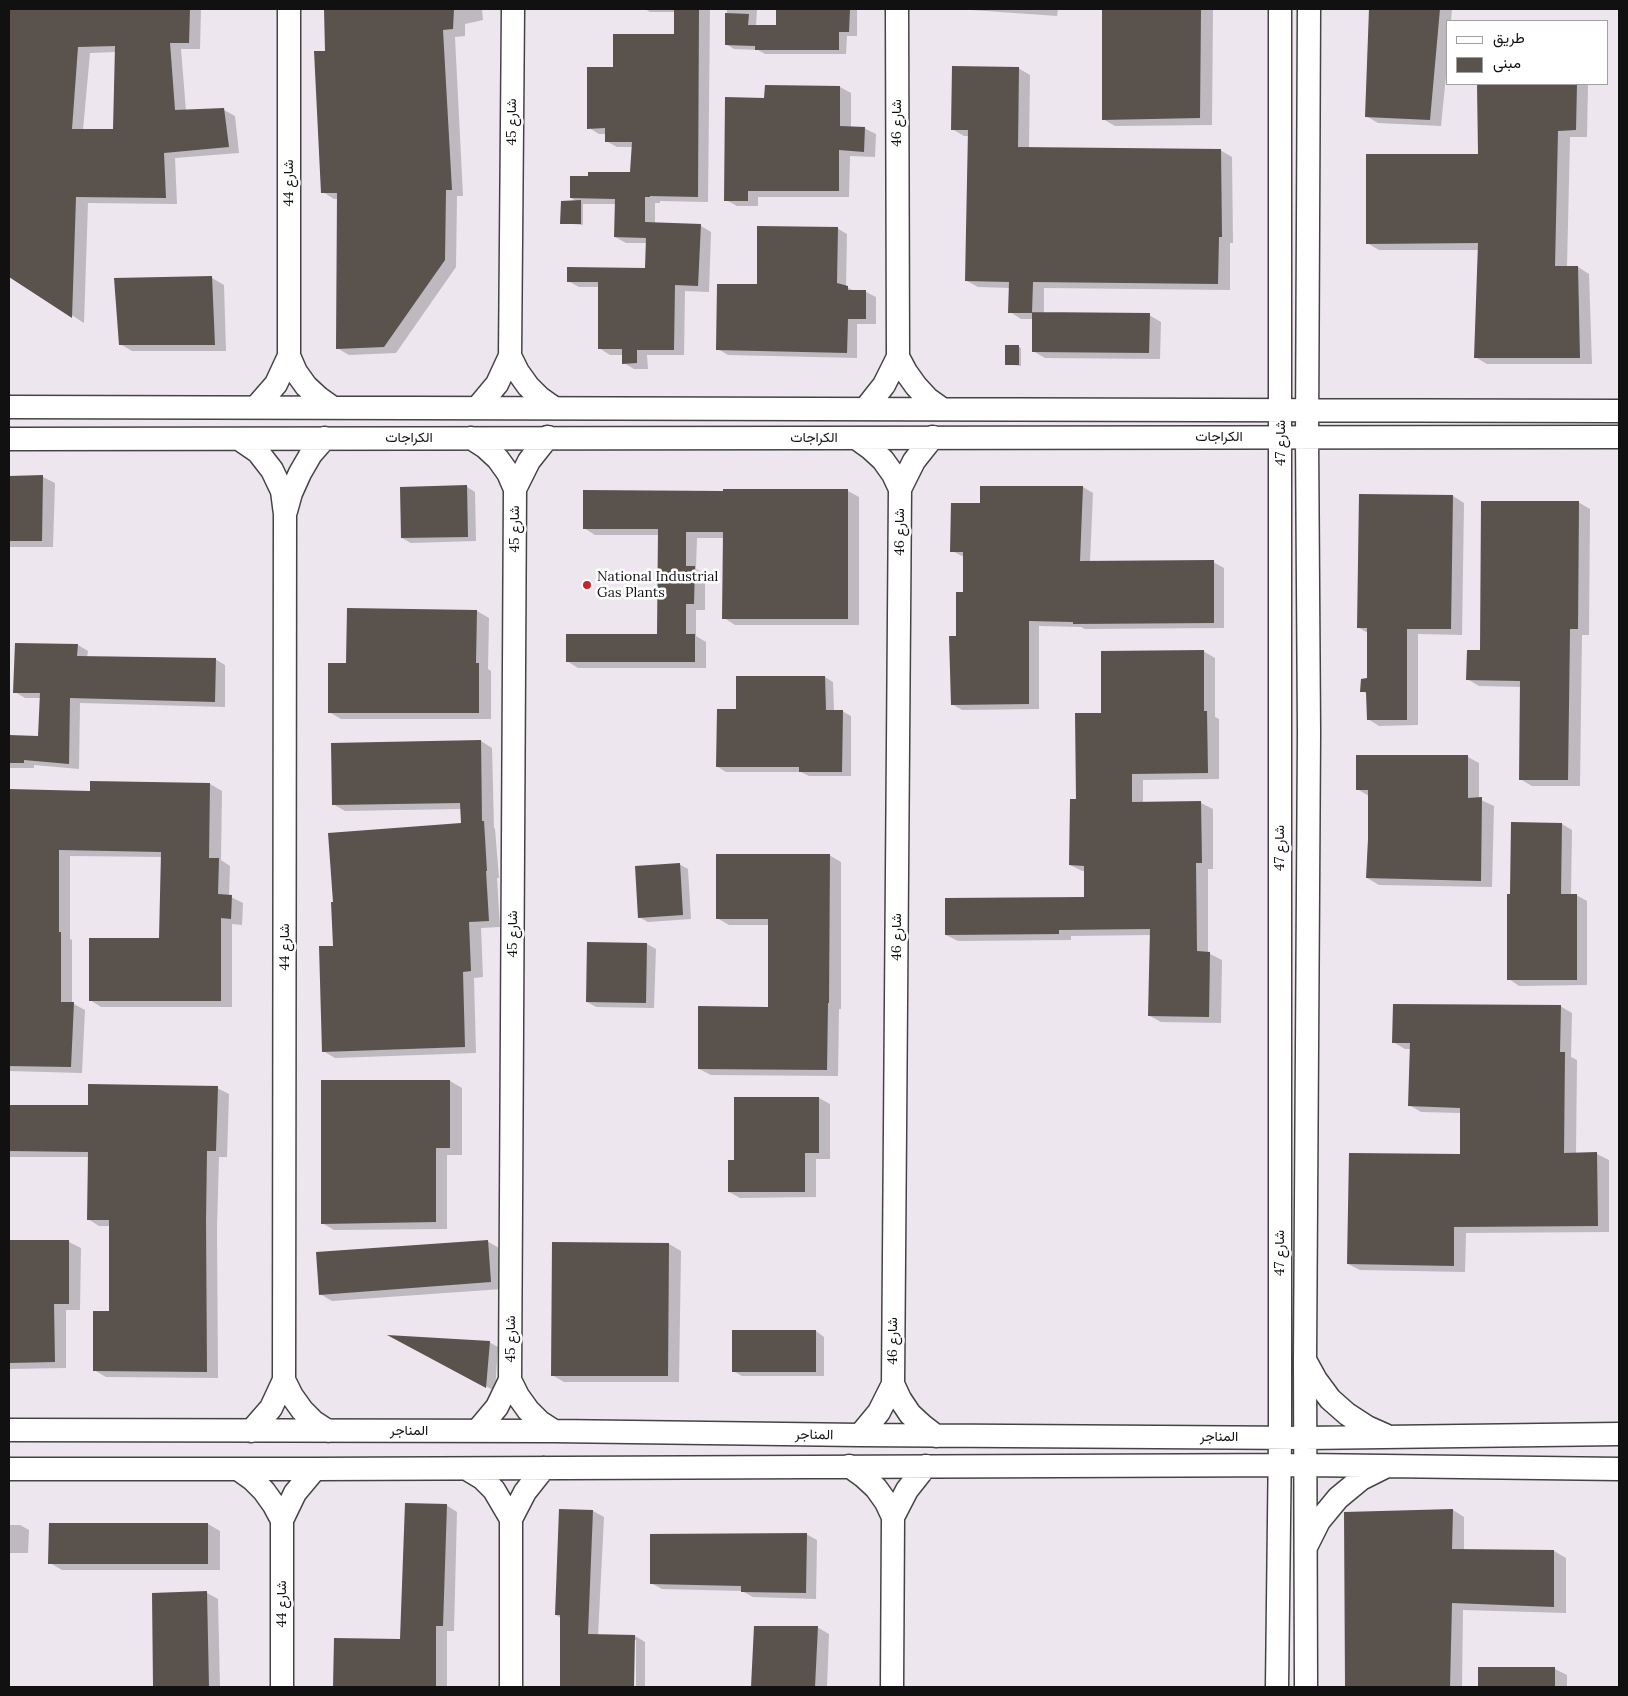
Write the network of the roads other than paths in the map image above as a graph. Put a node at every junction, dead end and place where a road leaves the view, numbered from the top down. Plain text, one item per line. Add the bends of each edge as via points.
1 (289, 9) edge
2 (513, 9) edge
3 (897, 9) edge
4 (1280, 9) edge
5 (1309, 9) edge
6 (289, 356) junction
7 (510, 356) junction
8 (898, 357) junction
9 (9, 407) edge
10 (256, 408) junction
11 (333, 408) junction
12 (477, 408) junction
13 (554, 408) junction
14 (865, 409) junction
15 (942, 409) junction
16 (1281, 410) junction
17 (1308, 410) junction
18 (1619, 411) edge
19 (933, 437) junction
20 (1280, 437) junction
21 (1307, 437) junction
22 (325, 438) junction
23 (471, 438) junction
24 (548, 438) junction
25 (856, 438) junction
26 (9, 439) edge
27 (239, 439) junction
28 (1618, 439) edge
29 (515, 489) junction
30 (900, 489) junction
31 (285, 514) junction
32 (1305, 1360) junction
33 (284, 1380) junction
34 (510, 1380) junction
35 (893, 1384) junction
36 (9, 1430) edge
37 (251, 1431) junction
38 (328, 1431) junction
39 (477, 1431) junction
40 (554, 1432) junction
41 (1618, 1433) edge
42 (860, 1435) junction
43 (936, 1436) junction
44 (1388, 1436) junction
45 (1280, 1438) junction
46 (1305, 1438) junction
47 (1279, 1465) junction
48 (1305, 1465) junction
49 (1387, 1465) junction
50 (850, 1466) junction
51 (926, 1466) junction
52 (544, 1468) junction
53 (9, 1469) edge
54 (238, 1469) junction
55 (315, 1469) junction
56 (467, 1469) junction
57 (1616, 1471) edge
58 (894, 1518) junction
59 (282, 1520) junction
60 (512, 1520) junction
61 (1306, 1548) junction
62 (282, 1687) edge
63 (511, 1687) edge
64 (892, 1687) edge
65 (1277, 1687) edge
66 (1306, 1687) edge

1 - 6 street, شارع 44
2 - 7 street, شارع 45
3 - 8 street, شارع 46
4 - 16 street, شارع 47
5 - 17 street, شارع 47
6 - 10 street, شارع 44 via 276,384
6 - 11 street, شارع 44 via 306,386
7 - 12 street, شارع 45 via 497,384
7 - 13 street, شارع 45 via 528,386
8 - 14 street, شارع 46 via 884,384
8 - 15 street via 916,386
9 - 10 street, الكراجات
10 - 11 street, الكراجات
11 - 12 street, الكراجات
12 - 13 street, الكراجات
13 - 14 street, الكراجات
14 - 15 street, الكراجات
15 - 16 street, الكراجات
16 - 17 street, الكراجات
16 - 20 street, شارع 47
17 - 18 street, الكراجات
17 - 21 street, شارع 47
19 - 20 street, الكراجات
19 - 25 street, الكراجات
19 - 30 street, شارع 46 via 914,462
20 - 21 street, الكراجات
20 - 45 street, شارع 47
21 - 28 street, الكراجات
21 - 32 street, شارع 47 via 1309,733
22 - 23 street, الكراجات
22 - 27 street, الكراجات
22 - 31 street, شارع 44 via 300,473
23 - 24 street, الكراجات
23 - 29 street, شارع 45 via 498,459
24 - 25 street, الكراجات
24 - 29 street, شارع 45 via 529,461
25 - 30 street, شارع 46 via 883,460
26 - 27 street, الكراجات
27 - 31 street, شارع 44 via 258,452 272,470 282,491
29 - 34 street, شارع 45
30 - 35 street, شارع 46
31 - 33 street, شارع 44
32 - 44 street via 1330,1399 1367,1427
32 - 46 street, شارع 47
33 - 37 street, شارع 44 via 271,1408
33 - 38 street, شارع 44 via 302,1410
34 - 39 street, شارع 45 via 497,1408
34 - 40 street, شارع 45 via 528,1410
35 - 42 street, شارع 46 via 879,1412
35 - 43 street, شارع 46 via 910,1414
36 - 37 street, المناجر
37 - 38 street, المناجر
38 - 39 street, المناجر
39 - 40 street, المناجر
40 - 42 street, المناجر
41 - 44 street, المناجر
42 - 43 street, المناجر
43 - 45 street, المناجر
44 - 46 street, المناجر
45 - 46 street, المناجر
45 - 47 street, شارع 47
46 - 48 street, شارع 47
47 - 48 street, المناجر
47 - 51 street, المناجر
47 - 65 street, شارع 47
48 - 49 street, المناجر
48 - 61 street, شارع 47
49 - 57 street, المناجر
49 - 61 street via 1361,1479 1338,1498 1319,1521
50 - 51 street, المناجر
50 - 52 street, المناجر
50 - 58 street via 876,1488
51 - 58 street via 907,1490
52 - 56 street, المناجر
52 - 60 street via 525,1492
53 - 54 street, المناجر
54 - 55 street, المناجر
54 - 59 street via 264,1491
55 - 56 street, المناجر
55 - 59 street, شارع 44 via 295,1493
56 - 60 street via 494,1490
58 - 64 street
59 - 62 street, شارع 44
60 - 63 street
61 - 66 street, شارع 47

